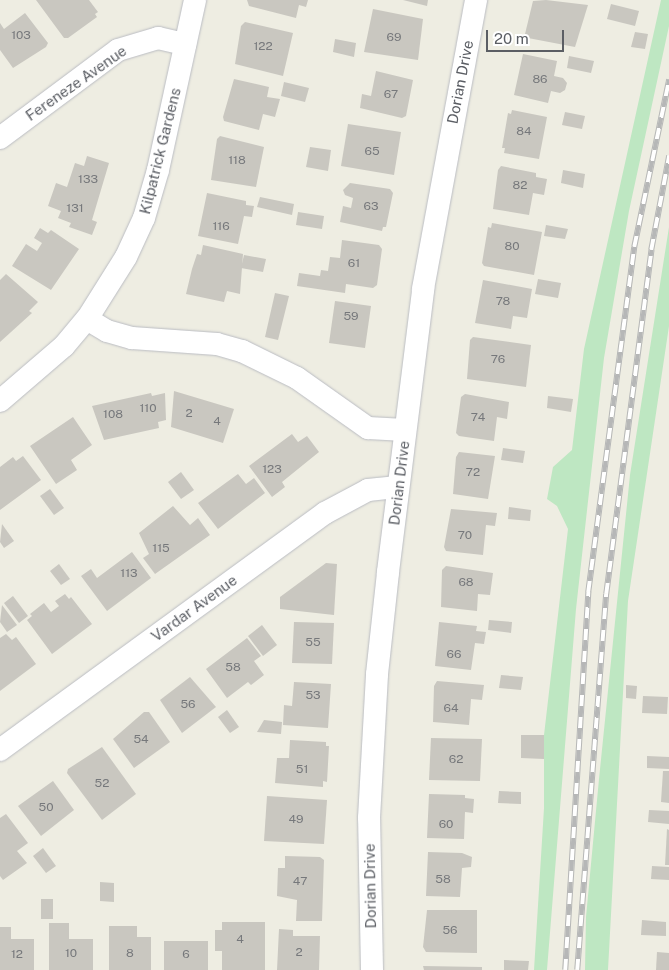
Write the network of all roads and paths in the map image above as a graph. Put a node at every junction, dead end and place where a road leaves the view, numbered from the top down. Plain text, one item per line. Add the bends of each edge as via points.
1 (195, 0) edge
2 (476, 0) edge
3 (185, 44) junction
4 (0, 138) edge
5 (87, 319) junction
6 (0, 401) edge
7 (405, 430) junction
8 (398, 487) junction
9 (0, 750) edge
10 (372, 970) edge

1 - 3 street, Kilpatrick Gardens
2 - 7 street, Dorian Drive via 423,289
3 - 4 street, Fereneze Avenue via 158,38 118,50
3 - 5 street, Kilpatrick Gardens via 158,170 144,218 126,257
5 - 6 street, Kilpatrick Gardens via 64,346
5 - 7 street via 107,331 132,338 217,344 242,351 298,378 368,428
7 - 8 street, Dorian Drive
8 - 9 street, Vardar Avenue via 368,490 325,513
8 - 10 street, Dorian Drive via 377,674 370,789

